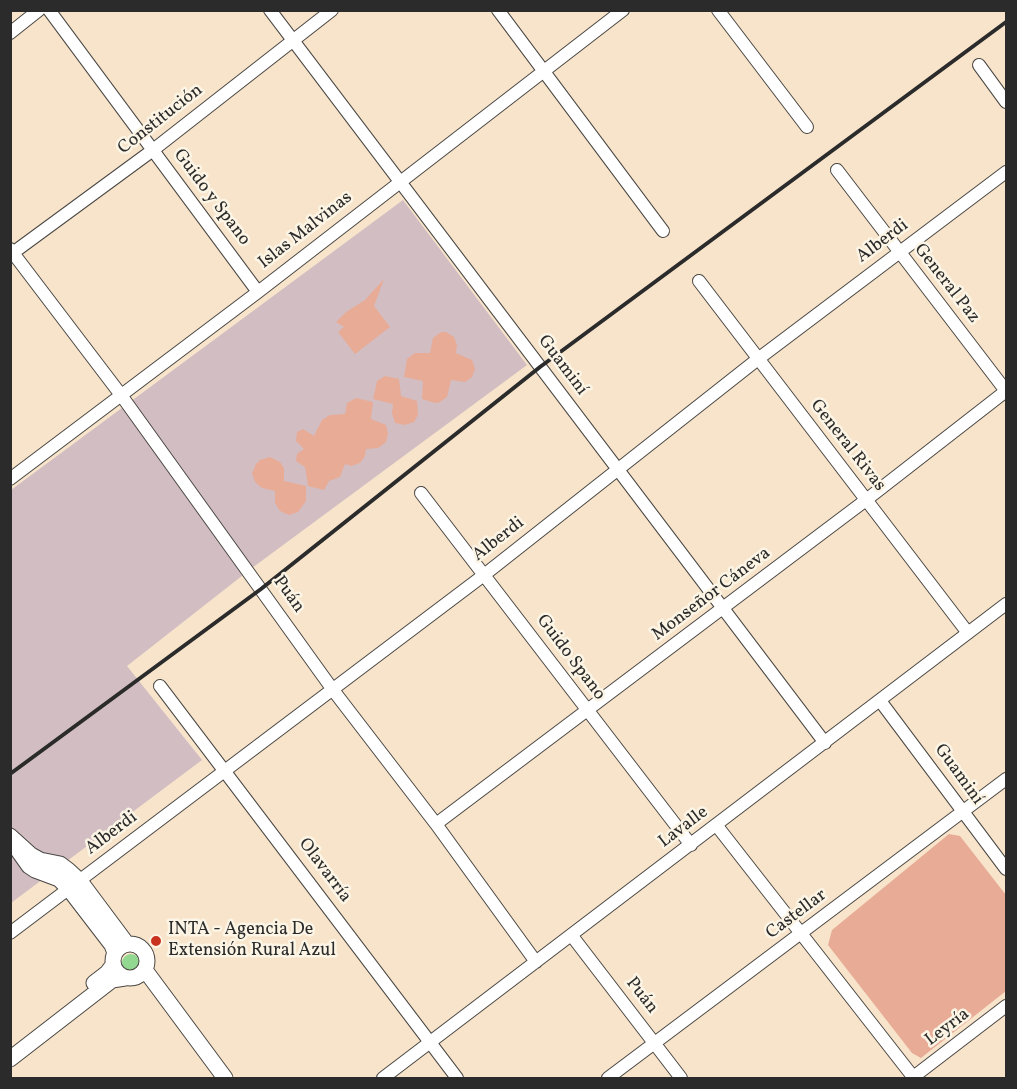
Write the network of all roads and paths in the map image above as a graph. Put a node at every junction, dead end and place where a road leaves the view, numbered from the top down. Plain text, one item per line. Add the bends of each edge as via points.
1 (39, 10) edge
2 (49, 10) edge
3 (270, 10) edge
4 (332, 10) edge
5 (498, 10) edge
6 (623, 10) edge
7 (718, 10) edge
8 (10, 33) edge
9 (292, 40) junction
10 (979, 65) dead end
11 (544, 71) junction
12 (1006, 102) edge
13 (807, 127) dead end
14 (153, 150) junction
15 (837, 170) dead end
16 (1006, 172) edge
17 (399, 182) junction
18 (663, 231) dead end
19 (12, 252) edge
20 (899, 253) junction
21 (699, 281) dead end
22 (258, 292) junction
23 (758, 359) junction
24 (1006, 391) edge
25 (121, 395) junction
26 (617, 469) junction
27 (10, 479) edge
28 (421, 493) dead end
29 (866, 500) junction
30 (484, 575) junction
31 (1006, 604) edge
32 (724, 608) junction
33 (968, 633) junction
34 (160, 686) dead end
35 (333, 690) junction
36 (881, 702) junction
37 (588, 711) junction
38 (825, 743) junction
39 (226, 771) junction
40 (1006, 779) edge
41 (963, 813) junction
42 (436, 824) junction
43 (717, 826) junction
44 (10, 838) edge
45 (691, 845) junction
46 (1006, 869) edge
47 (74, 885) junction
48 (10, 933) edge
49 (802, 934) junction
50 (572, 936) junction
51 (118, 954) junction
52 (536, 962) junction
53 (136, 975) junction
54 (1006, 1006) edge
55 (430, 1041) junction
56 (654, 1043) junction
57 (10, 1048) edge
58 (10, 1059) edge
59 (213, 1078) edge
60 (225, 1078) edge
61 (383, 1078) edge
62 (457, 1078) edge
63 (608, 1078) edge
64 (681, 1078) edge
65 (913, 1078) edge

1 - 8 street
2 - 14 street, Guido y Spano
3 - 9 street, Guaminí
4 - 9 street, Constitución
5 - 11 street
6 - 11 street, Islas Malvinas
7 - 13 street
9 - 14 street, Constitución
9 - 17 street, Guaminí
10 - 12 street
11 - 17 street, Islas Malvinas
11 - 18 street
14 - 19 street, Constitución
14 - 22 street, Guido y Spano
15 - 20 street, General Paz
16 - 20 street, Alberdi
17 - 22 street, Islas Malvinas
17 - 26 street, Guaminí
19 - 25 street, Puán
20 - 23 street, Alberdi
20 - 24 street, General Paz
21 - 23 street, General Rivas
22 - 25 street, Islas Malvinas
23 - 26 street, Alberdi
23 - 29 street, General Rivas
24 - 29 street, Monseñor Cáneva
25 - 27 street, Islas Malvinas
25 - 35 street, Puán
26 - 30 street, Alberdi
26 - 32 street, Guaminí
28 - 30 street, Guido Spano
29 - 32 street, Monseñor Cáneva
29 - 33 street, General Rivas
30 - 35 street, Alberdi
30 - 37 street, Guido Spano
31 - 33 street, Lavalle
32 - 37 street, Monseñor Cáneva
32 - 38 street, Guaminí
33 - 36 street, Lavalle
34 - 39 street, Olavarría
35 - 39 street, Alberdi
35 - 42 street, Puán
36 - 38 street, Lavalle
36 - 41 street, Guaminí
37 - 42 street, Monseñor Cáneva
37 - 45 street, Guido Spano
38 - 43 street, Lavalle
39 - 47 street, Alberdi
39 - 55 street, Olavarría
40 - 41 street, Castellar
41 - 46 street, Guaminí
41 - 49 street, Castellar
42 - 52 street, Puán
43 - 45 street, Lavalle
43 - 49 street
44 - 47 main road via 29,866
45 - 50 street, Lavalle
47 - 48 street, Alberdi
47 - 51 main road
49 - 56 street, Castellar
49 - 65 street
50 - 52 street, Lavalle
50 - 56 street, Puán
51 - 53 main road via 117,973
51 - 53 main road via 138,946 146,954 147,965
51 - 57 main road via 107,973
52 - 55 street, Lavalle
53 - 58 main road via 112,980
53 - 59 main road
53 - 60 main road
54 - 65 street, Leyría
55 - 61 street, Lavalle
55 - 62 street, Olavarría
56 - 63 street, Castellar
56 - 64 street, Puán

